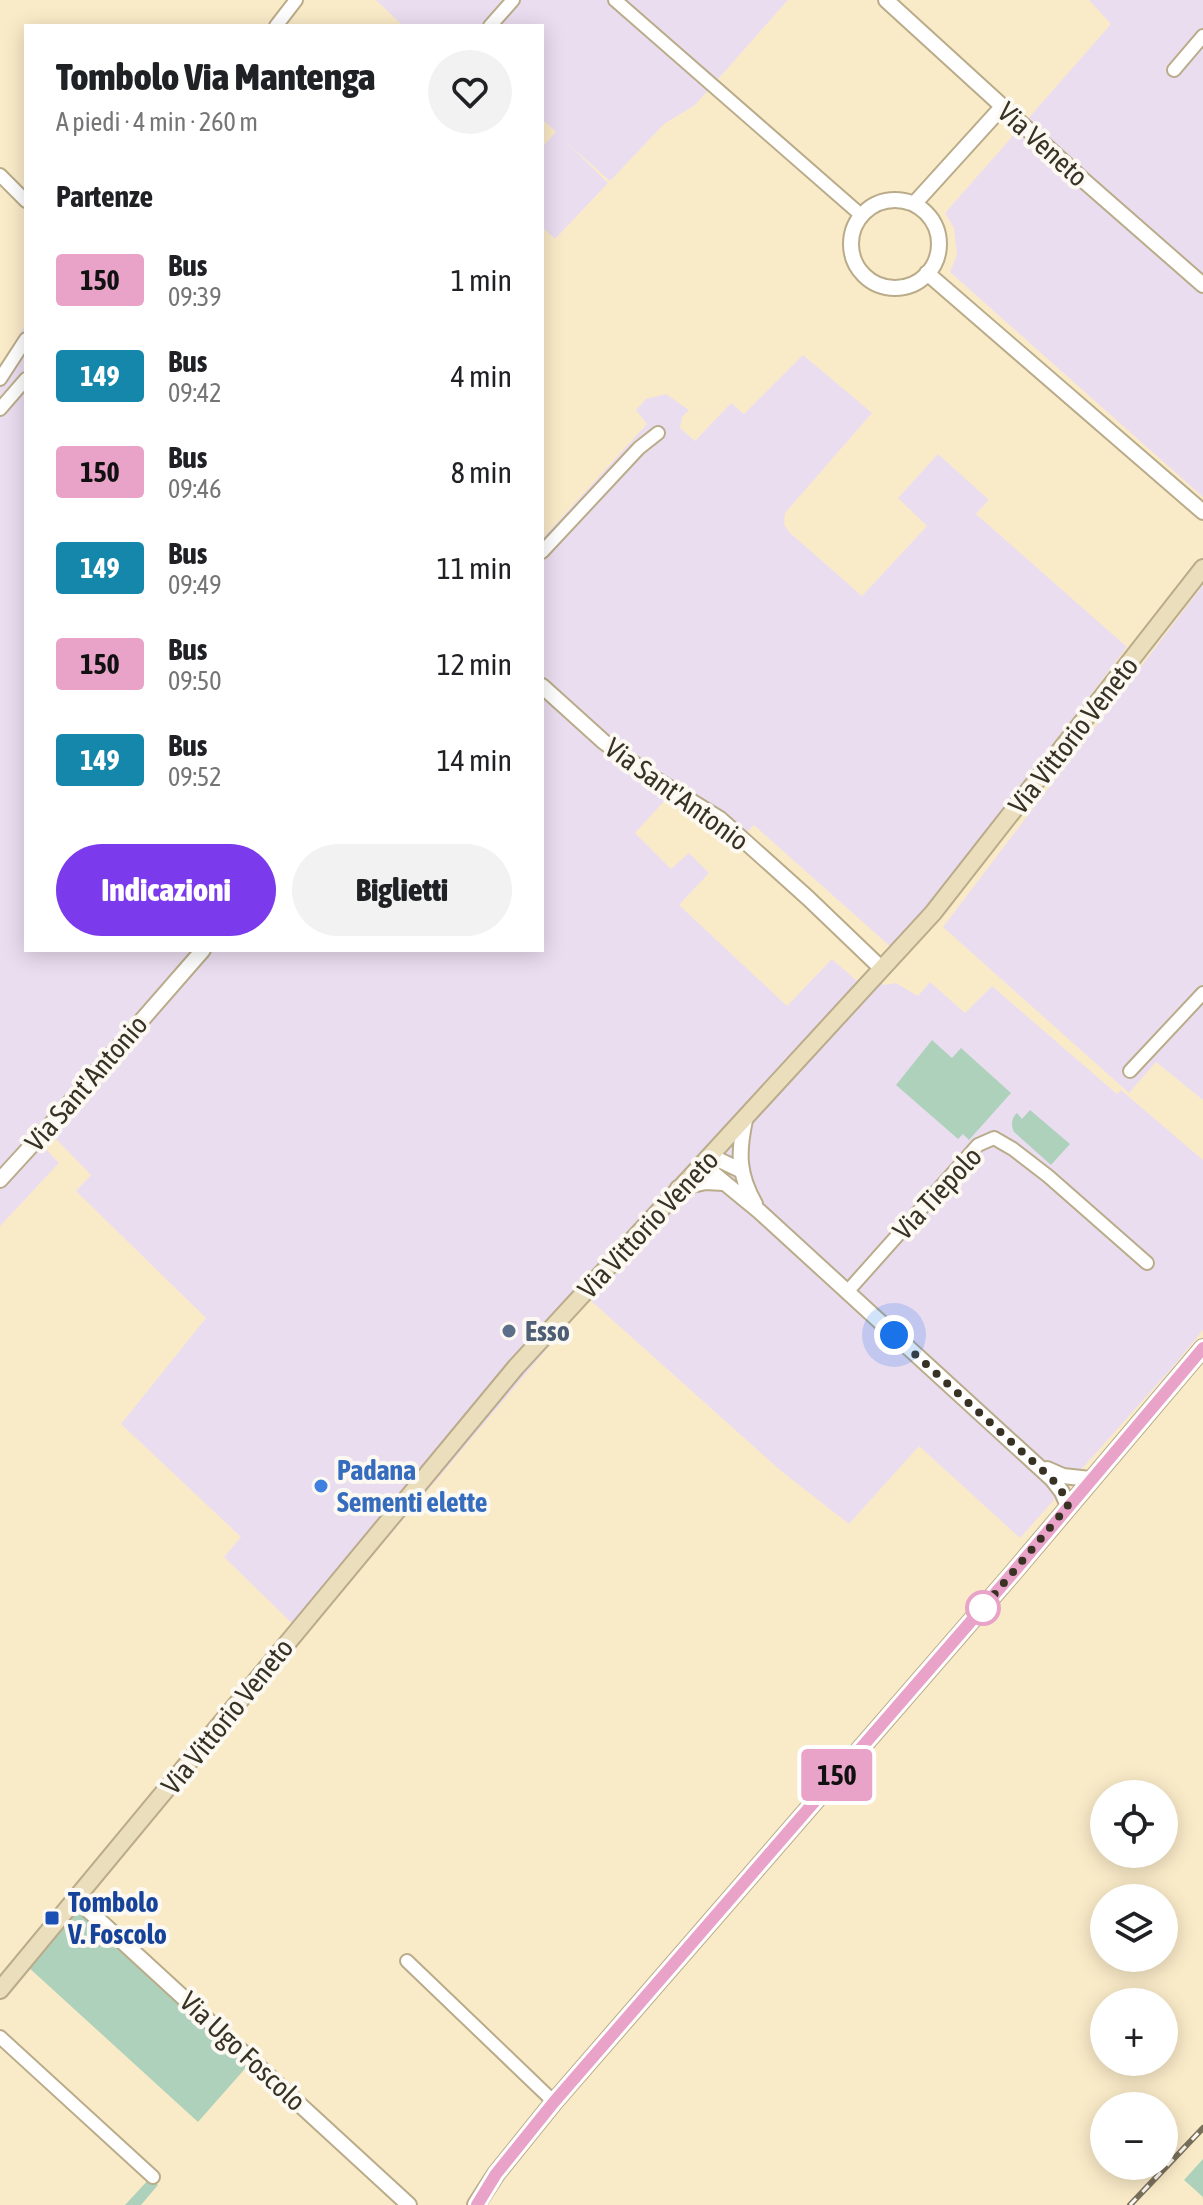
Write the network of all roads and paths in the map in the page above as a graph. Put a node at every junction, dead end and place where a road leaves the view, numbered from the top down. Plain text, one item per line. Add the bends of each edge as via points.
1 (296, 0) edge
2 (513, 0) edge
3 (615, 0) edge
4 (886, 0) edge
5 (278, 24) edge
6 (492, 24) edge
7 (1203, 36) edge
8 (1174, 70) dead end
9 (1002, 107) junction
10 (0, 175) edge
11 (24, 199) edge
12 (914, 204) junction
13 (861, 215) junction
14 (927, 273) junction
15 (1203, 285) edge
16 (24, 342) edge
17 (0, 379) edge
18 (24, 381) edge
19 (0, 409) edge
20 (658, 433) dead end
21 (1200, 509) edge
22 (1203, 519) edge
23 (544, 550) edge
24 (1203, 568) edge
25 (544, 688) edge
26 (201, 952) edge
27 (881, 968) junction
28 (1203, 993) edge
29 (1130, 1071) dead end
30 (745, 1120) junction
31 (707, 1160) junction
32 (740, 1170) junction
33 (0, 1180) edge
34 (724, 1183) junction
35 (678, 1188) junction
36 (759, 1211) junction
37 (1147, 1263) dead end
38 (847, 1292) junction
39 (1203, 1348) edge
40 (1035, 1464) junction
41 (1063, 1476) junction
42 (1090, 1479) junction
43 (1071, 1498) junction
44 (76, 1899) junction
45 (407, 1961) dead end
46 (0, 1990) edge
47 (0, 2037) edge
48 (554, 2102) junction
49 (153, 2177) dead end
50 (409, 2205) edge
51 (476, 2205) edge

1 - 5 street
2 - 6 street
3 - 13 street
4 - 9 street, Via Veneto
7 - 8 street
9 - 12 street
9 - 15 street, Via Veneto
10 - 11 street
12 - 13 street via 885,200
12 - 14 street via 925,211 938,235 939,249
13 - 14 street via 851,242 853,256 868,279 892,288
14 - 21 street
16 - 17 street
18 - 19 street
20 - 23 street
21 - 22 street
24 - 27 main road, Via Vittorio Veneto via 933,913
25 - 27 street, Via Sant'Antonio via 604,742 720,819
26 - 33 street, Via Sant'Antonio
27 - 30 main road, Via Vittorio Veneto
28 - 29 street
30 - 31 main road, Via Vittorio Veneto
30 - 32 street
31 - 32 street
31 - 34 street
31 - 35 main road, Via Vittorio Veneto
32 - 36 street
34 - 35 street
34 - 36 street
35 - 44 main road, Via Vittorio Veneto via 516,1367
36 - 38 street
37 - 38 street, Via Tiepolo via 1048,1176 994,1138 978,1145
38 - 40 street
39 - 42 main road
40 - 41 street
40 - 43 street
41 - 42 street
41 - 43 street
42 - 43 main road
43 - 48 main road via 1012,1574
44 - 46 main road, Via Vittorio Veneto
44 - 50 street, Via Ugo Foscolo
45 - 48 street
47 - 49 street
48 - 51 main road

